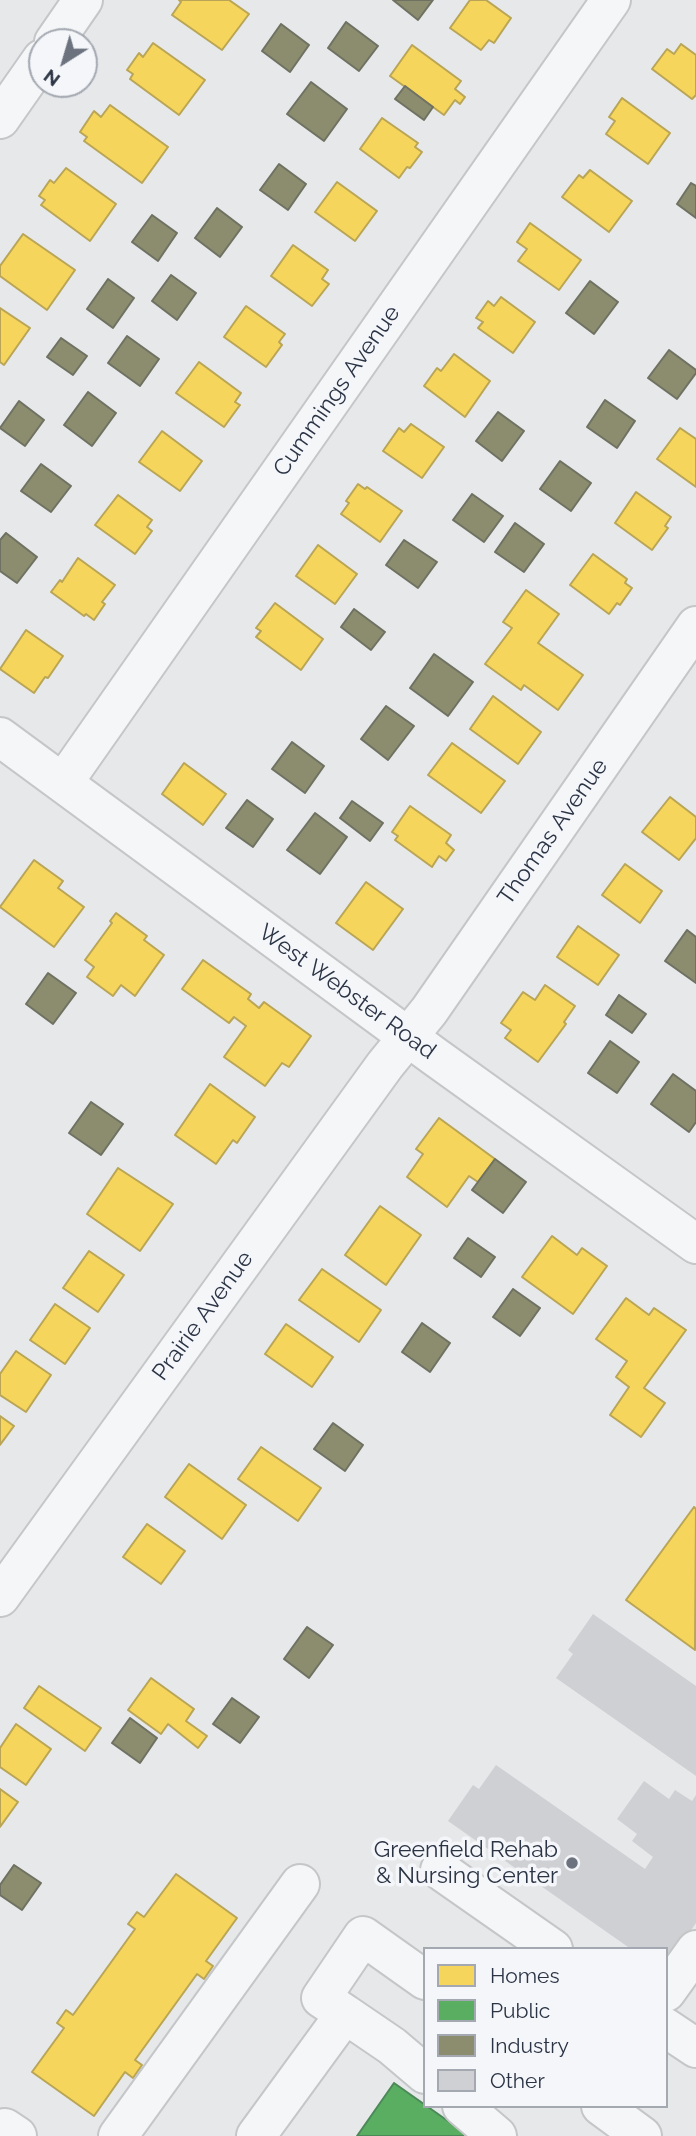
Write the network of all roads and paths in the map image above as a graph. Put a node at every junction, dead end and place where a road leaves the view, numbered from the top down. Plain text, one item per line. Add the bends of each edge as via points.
1 (83, 0) edge
2 (611, 0) edge
3 (64, 28) edge
4 (28, 79) edge
5 (0, 119) edge
6 (696, 626) edge
7 (0, 737) edge
8 (64, 783) junction
9 (408, 1036) junction
10 (696, 1244) edge
11 (0, 1597) edge
12 (440, 1870) dead end
13 (300, 1884) dead end
14 (550, 1947) edge
15 (696, 1950) edge
16 (423, 1979) edge
17 (668, 1989) edge
18 (345, 2014) junction
19 (668, 2029) edge
20 (696, 2048) edge
21 (423, 2072) edge
22 (464, 2108) edge
23 (604, 2108) edge
24 (0, 2136) edge
25 (16, 2136) edge
26 (118, 2136) edge
27 (256, 2136) edge
28 (497, 2136) edge
29 (642, 2136) edge

1 - 3 street
2 - 8 street, Cummings Avenue
4 - 5 street
6 - 9 street, Thomas Avenue
7 - 8 street, West Webster Road
8 - 9 street, West Webster Road
9 - 10 street, West Webster Road
9 - 11 street, Prairie Avenue
12 - 14 street
13 - 26 street
15 - 17 street
16 - 18 street via 363,1936 321,1998
18 - 21 street
18 - 27 street
19 - 20 street
22 - 28 street
23 - 29 street
24 - 25 street via 5,2128

